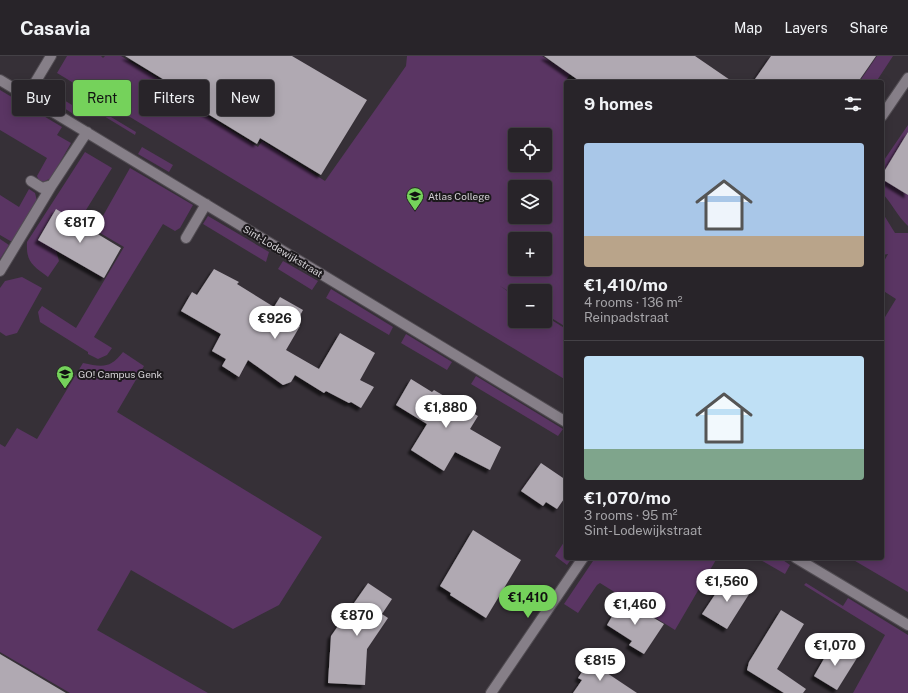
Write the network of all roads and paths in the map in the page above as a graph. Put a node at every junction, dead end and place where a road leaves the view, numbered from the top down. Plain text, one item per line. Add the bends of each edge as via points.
1 (52, 56) edge
2 (908, 78) edge
3 (0, 80) edge
4 (37, 80) edge
5 (12, 87) edge
6 (884, 113) edge
7 (60, 116) edge
8 (87, 132) junction
9 (31, 181) dead end
10 (52, 185) junction
11 (206, 204) junction
12 (186, 238) dead end
13 (0, 271) edge
14 (564, 421) edge
15 (582, 560) edge
16 (799, 560) edge
17 (908, 625) edge
18 (491, 693) edge

1 - 4 street
2 - 6 street
3 - 5 street, Sint-Lodewijkstraat
7 - 8 street, Sint-Lodewijkstraat
8 - 10 street
8 - 11 street, Sint-Lodewijkstraat
9 - 10 street via 42,188
10 - 13 street
11 - 12 street
11 - 14 street, Sint-Lodewijkstraat
15 - 18 street
16 - 17 street

